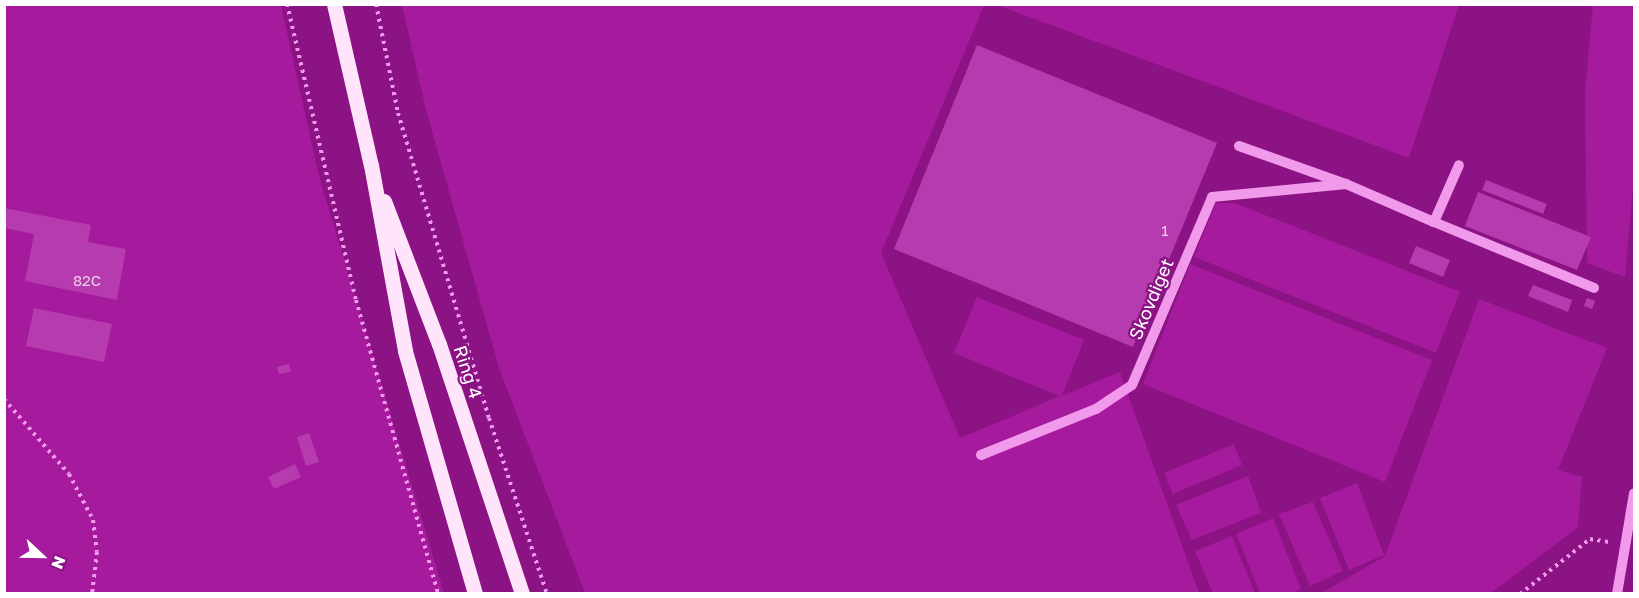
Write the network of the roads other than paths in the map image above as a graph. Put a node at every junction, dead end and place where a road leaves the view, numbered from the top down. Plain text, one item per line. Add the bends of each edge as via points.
1 (334, 4) edge
2 (1239, 146) dead end
3 (370, 165) junction
4 (1459, 165) dead end
5 (1346, 184) junction
6 (1434, 222) junction
7 (1593, 288) dead end
8 (981, 455) dead end
9 (1634, 499) edge
10 (475, 594) edge
11 (522, 594) edge
12 (1617, 594) edge

1 - 3 main road, Ring 4
2 - 5 street, Skovdiget
3 - 10 main road, Ring 4 via 405,351
3 - 11 main road, Ring 4 via 439,344
4 - 6 street
5 - 6 street, Skovdiget
5 - 8 street, Skovdiget via 1212,197 1132,385 1096,409
6 - 7 street, Skovdiget
9 - 12 street

